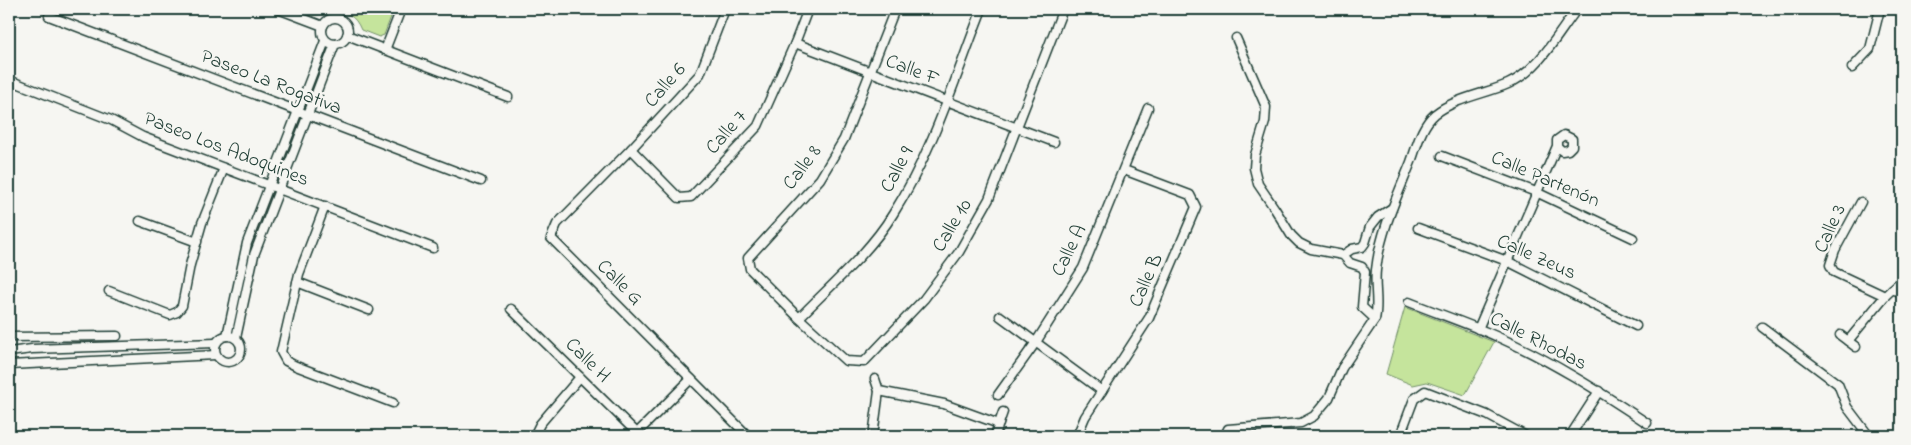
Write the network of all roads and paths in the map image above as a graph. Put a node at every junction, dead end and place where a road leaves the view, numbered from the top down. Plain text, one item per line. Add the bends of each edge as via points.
1 (278, 9) edge
2 (401, 9) edge
3 (726, 9) edge
4 (808, 9) edge
5 (895, 9) edge
6 (982, 9) edge
7 (1063, 9) edge
8 (1577, 9) edge
9 (1880, 9) edge
10 (291, 11) edge
11 (49, 16) dead end
12 (323, 26) junction
13 (347, 35) junction
14 (1236, 38) dead end
15 (325, 41) junction
16 (795, 43) junction
17 (335, 44) junction
18 (385, 50) junction
19 (1852, 68) dead end
20 (870, 72) junction
21 (9, 80) edge
22 (508, 98) dead end
23 (946, 102) junction
24 (1148, 108) dead end
25 (298, 110) junction
26 (308, 114) junction
27 (1017, 129) junction
28 (1054, 142) dead end
29 (1557, 146) dead end
30 (631, 149) junction
31 (1442, 156) dead end
32 (224, 168) junction
33 (1124, 170) junction
34 (481, 181) dead end
35 (269, 185) junction
36 (279, 188) junction
37 (1536, 192) junction
38 (1861, 202) dead end
39 (325, 206) junction
40 (1392, 208) junction
41 (140, 221) dead end
42 (1418, 228) dead end
43 (1633, 238) dead end
44 (197, 242) junction
45 (433, 248) dead end
46 (1343, 255) junction
47 (1507, 261) junction
48 (1902, 280) edge
49 (297, 282) junction
50 (1892, 289) junction
51 (109, 291) dead end
52 (1902, 293) edge
53 (1885, 296) junction
54 (1409, 302) dead end
55 (511, 309) dead end
56 (369, 310) dead end
57 (1000, 316) dead end
58 (799, 318) junction
59 (1375, 319) junction
60 (1636, 326) dead end
61 (1762, 327) dead end
62 (1478, 329) junction
63 (1840, 335) dead end
64 (117, 336) dead end
65 (227, 336) junction
66 (9, 337) edge
67 (236, 338) junction
68 (1848, 341) junction
69 (1036, 342) junction
70 (216, 343) junction
71 (1856, 347) dead end
72 (9, 352) edge
73 (216, 355) junction
74 (9, 365) edge
75 (580, 377) junction
76 (691, 379) junction
77 (875, 379) dead end
78 (879, 391) junction
79 (1102, 391) junction
80 (1599, 391) junction
81 (998, 395) dead end
82 (393, 403) dead end
83 (1004, 412) dead end
84 (1647, 422) dead end
85 (999, 424) junction
86 (637, 435) edge
87 (995, 435) dead end
88 (534, 436) edge
89 (748, 436) edge
90 (873, 436) edge
91 (1078, 436) edge
92 (1225, 436) edge
93 (1400, 436) edge
94 (1526, 436) edge
95 (1570, 436) edge
96 (1868, 436) edge

1 - 10 street
2 - 18 street
3 - 30 street, Calle 6 via 700,74
4 - 16 street, Calle 7
5 - 20 street, Calle 8
6 - 23 street, Calle 9
7 - 27 street, Calle 10
8 - 40 street via 1533,67 1510,83 1454,103 1434,115 1423,131
9 - 19 street via 1870,49
10 - 12 street
11 - 25 street, Paseo La Rogativa
12 - 13 street via 330,19 339,19 346,24
12 - 15 street via 321,33
13 - 17 street
13 - 18 street
14 - 46 street via 1266,107 1255,155 1258,184 1299,243 1311,249
15 - 17 street
15 - 25 street
16 - 20 street, Calle F
16 - 30 street, Calle 7 via 758,126 691,197 678,198
17 - 26 street
18 - 22 street
20 - 23 street, Calle F
20 - 58 street, Calle 8 via 844,139 820,179 748,258 750,269
21 - 32 street, Paseo Los Adoquines
23 - 27 street, Calle F
23 - 58 street, Calle 9 via 922,163 892,216 864,252
24 - 33 street, Calle A
25 - 26 street, Paseo La Rogativa
25 - 35 street
26 - 34 street, Paseo La Rogativa
26 - 36 street
27 - 28 street, Calle F
27 - 58 street, Calle 10 via 988,199 959,252 924,299 864,362 846,361
29 - 37 street
30 - 76 street, Calle G via 556,224 551,238
31 - 37 street, Calle Partenón
32 - 35 street, Paseo Los Adoquines
32 - 44 street
33 - 69 street, Calle A via 1083,268
33 - 79 street, Calle B via 1190,195 1196,207 1149,318
35 - 36 street, Paseo Los Adoquines
35 - 65 street via 244,253
36 - 39 street, Paseo Los Adoquines
36 - 67 street via 254,255
37 - 43 street, Calle Partenón
37 - 47 street
38 - 53 street, Calle 3 via 1830,264 1834,272
39 - 45 street, Paseo Los Adoquines
39 - 49 street
40 - 46 street via 1370,227 1362,247
40 - 59 street via 1376,271
41 - 44 street
42 - 47 street, Calle Zeus
44 - 51 street via 182,306 177,312 170,315
46 - 59 street via 1365,272 1361,305
47 - 60 street, Calle Zeus
47 - 62 street
48 - 50 street
49 - 56 street
49 - 82 street via 281,352 286,361
50 - 52 street
50 - 53 street
53 - 68 street
54 - 62 street, Calle Rhodas
55 - 75 street, Calle H
57 - 69 street
59 - 92 street via 1342,368 1329,398 1314,416 1301,423 1228,429
61 - 96 street via 1838,384 1846,407
62 - 80 street, Calle Rhodas via 1517,346
63 - 68 street
64 - 66 street
65 - 67 street
65 - 70 street
67 - 73 street via 242,349 236,361 222,361
68 - 71 street
69 - 79 street
69 - 81 street, Calle A
70 - 72 street
70 - 73 street
73 - 74 street
75 - 86 street, Calle H
75 - 88 street via 540,424
76 - 86 street
76 - 89 street, Calle G
77 - 78 street
78 - 85 street via 944,404
78 - 90 street
79 - 91 street, Calle B via 1084,417
80 - 84 street, Calle Rhodas
80 - 95 street
83 - 85 street
85 - 87 street
93 - 94 street via 1414,399 1426,391 1487,415

